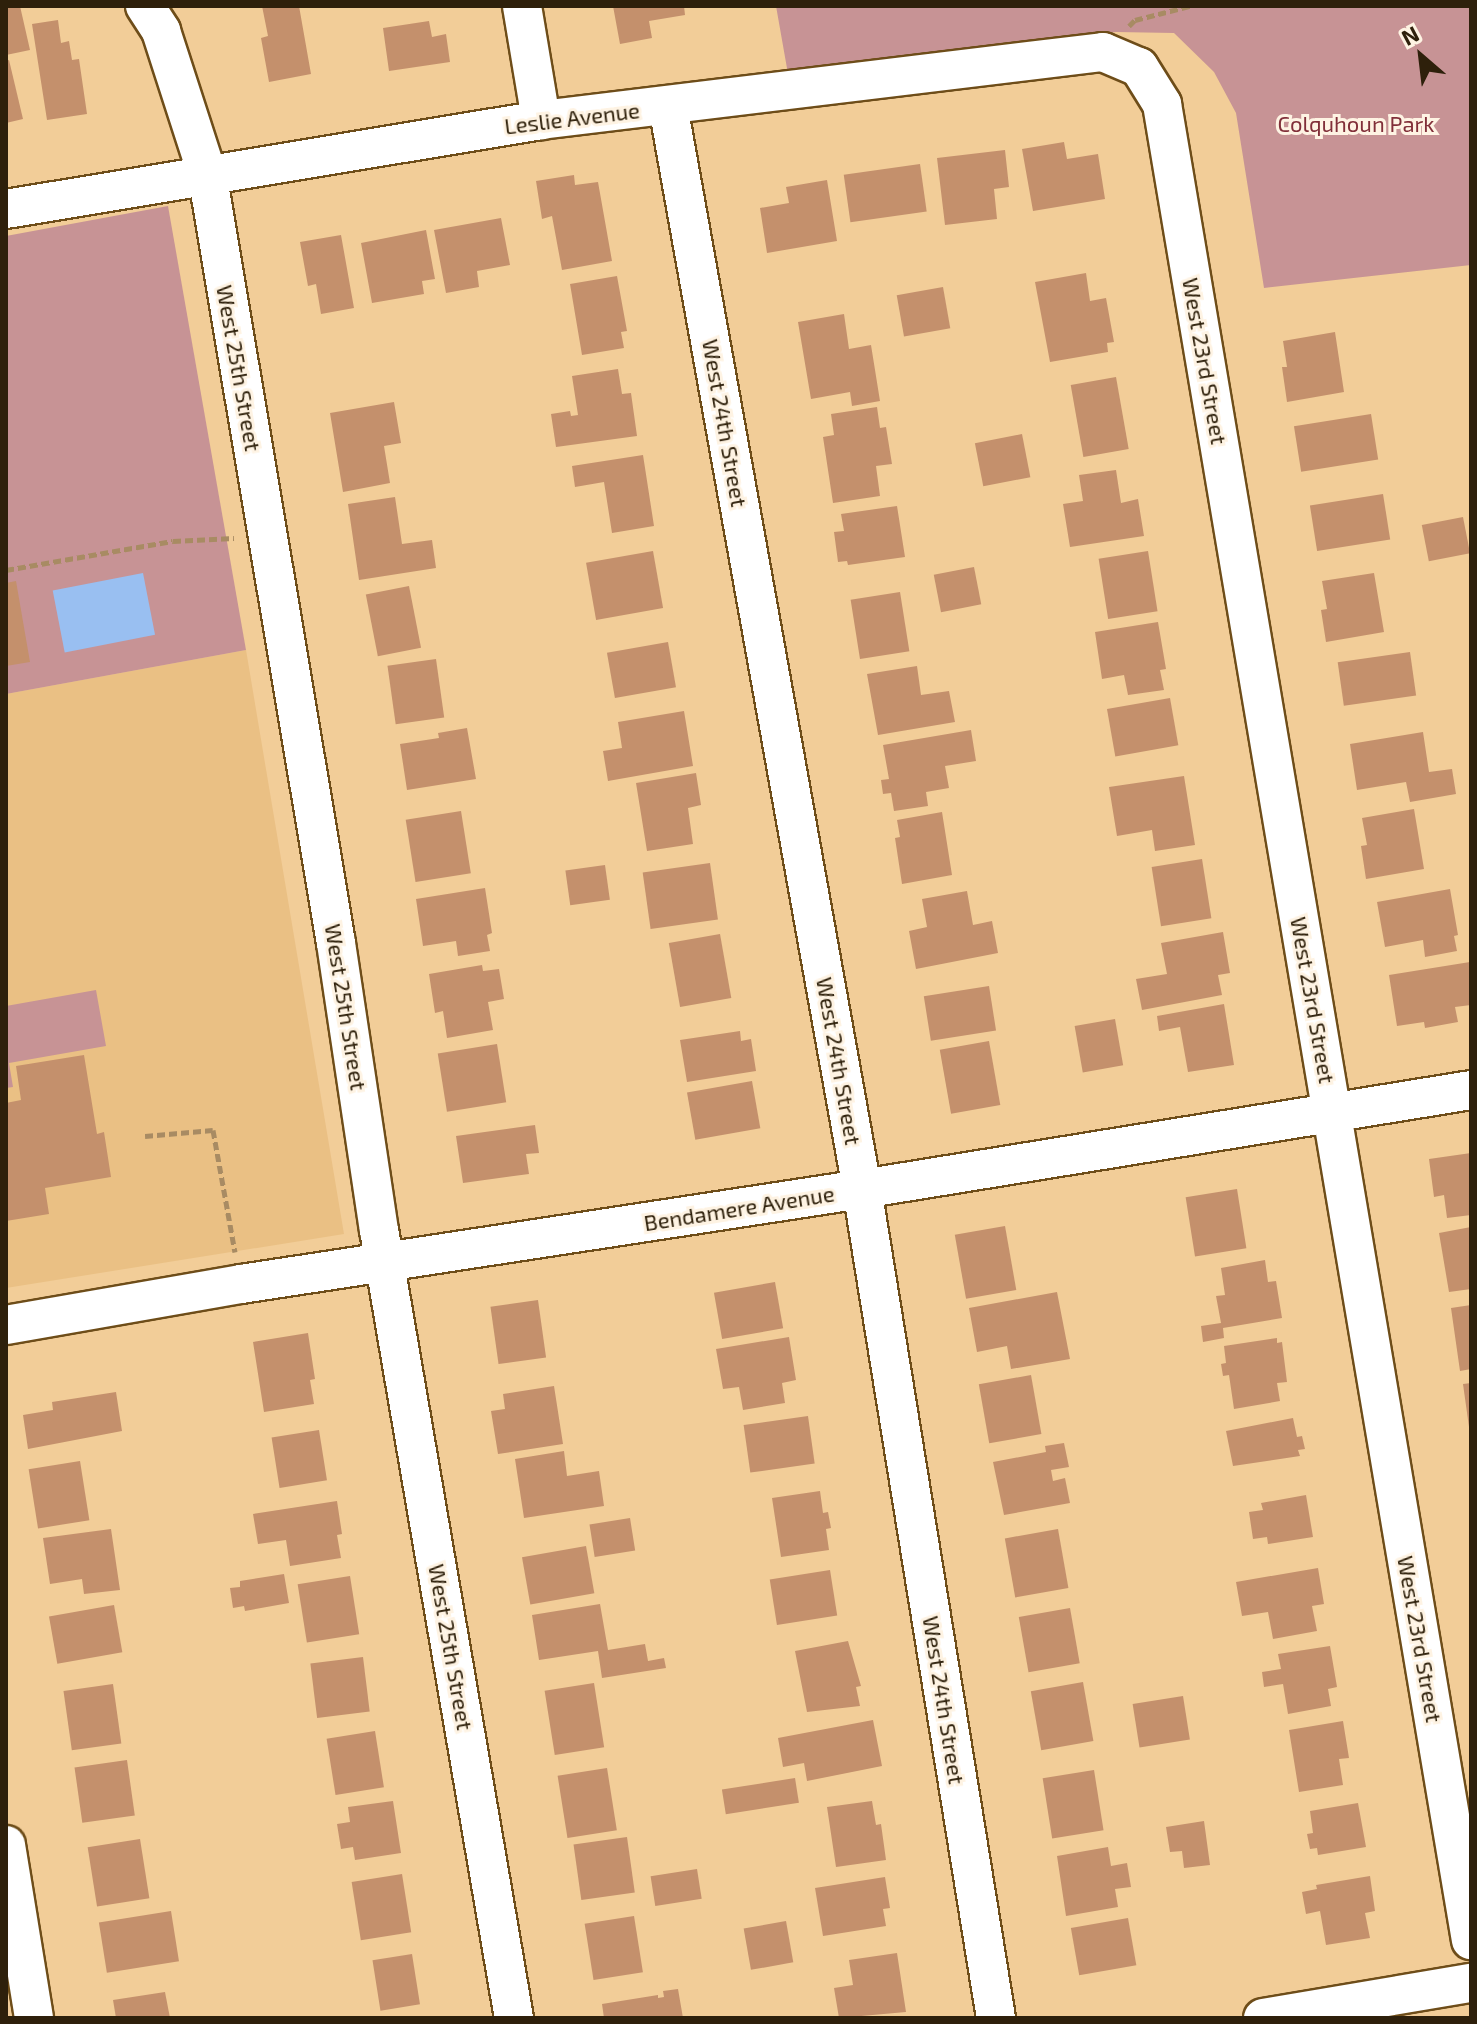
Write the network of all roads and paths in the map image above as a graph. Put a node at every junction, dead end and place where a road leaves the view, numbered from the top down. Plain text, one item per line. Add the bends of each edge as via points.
1 (145, 6) edge
2 (522, 6) edge
3 (1190, 6) edge
4 (1103, 52) junction
5 (1139, 67) joint
6 (668, 106) junction
7 (541, 120) junction
8 (207, 173) junction
9 (6, 209) edge
10 (267, 533) junction
11 (6, 570) edge
12 (1471, 1090) edge
13 (1331, 1112) junction
14 (145, 1136) dead end
15 (862, 1189) junction
16 (385, 1263) junction
17 (241, 1284) junction
18 (6, 1325) edge
19 (6, 1845) edge
20 (1471, 1940) edge
21 (1471, 1983) edge
22 (34, 2018) edge
23 (514, 2018) edge
24 (996, 2018) edge
25 (1263, 2018) edge

1 - 8 street, West 25th Street via 161,31
2 - 7 street
3 - 4 path via 1135,20
4 - 5 street, Leslie Avenue
4 - 6 street, Leslie Avenue
5 - 13 street, West 23rd Street via 1162,104
6 - 7 street, Leslie Avenue
6 - 15 street, West 24th Street
7 - 8 street, Leslie Avenue
8 - 9 street, Leslie Avenue
8 - 10 street, West 25th Street
10 - 11 path via 173,541
10 - 16 street, West 25th Street
12 - 13 street, Bendamere Avenue
13 - 15 street, Bendamere Avenue
13 - 20 street, West 23rd Street
14 - 17 path via 213,1130
15 - 16 street, Bendamere Avenue
15 - 24 street, West 24th Street
16 - 17 street, Bendamere Avenue
16 - 23 street, West 25th Street
17 - 18 street, Bendamere Avenue
19 - 22 street
21 - 25 street

